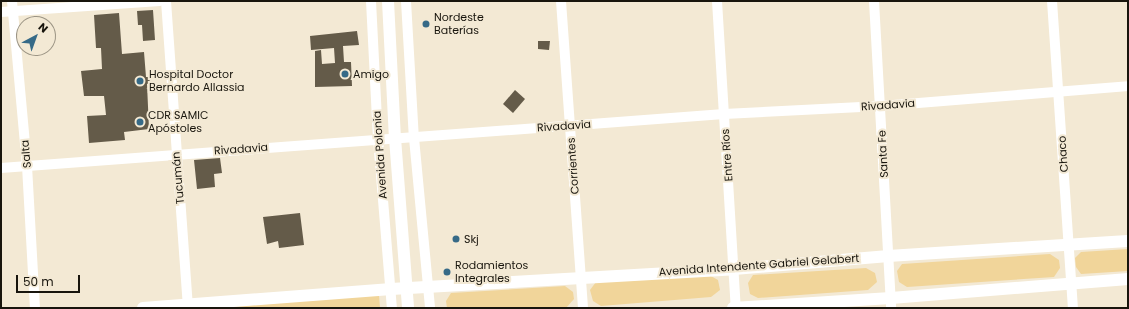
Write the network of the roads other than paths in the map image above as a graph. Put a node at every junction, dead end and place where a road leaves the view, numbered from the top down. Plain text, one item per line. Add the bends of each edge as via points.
1 (12, 1) edge
2 (160, 1) edge
3 (166, 1) edge
4 (371, 1) edge
5 (388, 1) edge
6 (406, 1) edge
7 (561, 1) edge
8 (717, 1) edge
9 (874, 1) edge
10 (1052, 1) edge
11 (1, 12) edge
12 (13, 12) junction
13 (1128, 86) edge
14 (1059, 91) junction
15 (881, 106) junction
16 (724, 114) junction
17 (570, 125) junction
18 (395, 138) junction
19 (414, 138) junction
20 (378, 139) junction
21 (176, 154) junction
22 (27, 166) junction
23 (1, 168) edge
24 (1128, 241) edge
25 (1070, 246) junction
26 (888, 256) junction
27 (734, 269) junction
28 (581, 278) junction
29 (1128, 279) edge
30 (1072, 284) junction
31 (407, 288) junction
32 (429, 288) junction
33 (391, 289) junction
34 (891, 303) edge
35 (188, 306) edge
36 (35, 308) edge
37 (143, 308) edge
38 (392, 308) edge
39 (408, 308) edge
40 (430, 308) edge
41 (583, 308) edge
42 (733, 308) edge
43 (736, 308) edge
44 (1073, 308) edge

1 - 12 street, Salta
2 - 12 street
3 - 21 street, Tucumán
4 - 20 street, Avenida Polonia
5 - 18 main road, Avenida Polonia
6 - 19 street
7 - 17 street, Corrientes
8 - 16 street, Entre Ríos
9 - 15 street, Santa Fe
10 - 14 street, Chaco
11 - 12 street
12 - 22 street, Salta
13 - 14 street, Rivadavia
14 - 15 street, Rivadavia
14 - 25 street, Chaco
15 - 16 street, Rivadavia
15 - 26 street, Santa Fe
16 - 17 street, Rivadavia
16 - 27 street, Entre Ríos
17 - 19 street, Rivadavia
17 - 28 street, Corrientes
18 - 19 street, Rivadavia
18 - 20 street, Rivadavia
18 - 31 main road, Avenida Polonia
19 - 32 street
20 - 21 street, Rivadavia
20 - 33 street, Avenida Polonia
21 - 22 street, Rivadavia
21 - 35 street, Tucumán
22 - 23 street, Rivadavia
22 - 36 street, Salta
24 - 25 main road, Avenida Intendente Gabriel Gelabert
25 - 26 main road, Avenida Intendente Gabriel Gelabert
25 - 30 street, Chaco
26 - 27 main road, Avenida Intendente Gabriel Gelabert
26 - 34 street, Santa Fe
27 - 28 main road, Avenida Intendente Gabriel Gelabert
27 - 43 street, Entre Ríos
28 - 32 main road, Avenida Intendente Gabriel Gelabert
28 - 41 street, Corrientes
29 - 30 main road
30 - 34 main road
30 - 44 street, Chaco
31 - 32 main road, Avenida Intendente Gabriel Gelabert
31 - 33 main road, Avenida Intendente Gabriel Gelabert
31 - 39 main road, Avenida Polonia
32 - 40 street
33 - 35 main road, Avenida Intendente Gabriel Gelabert
33 - 38 street, Avenida Polonia
34 - 43 main road
35 - 37 main road, Avenida Intendente Gabriel Gelabert
42 - 43 main road

